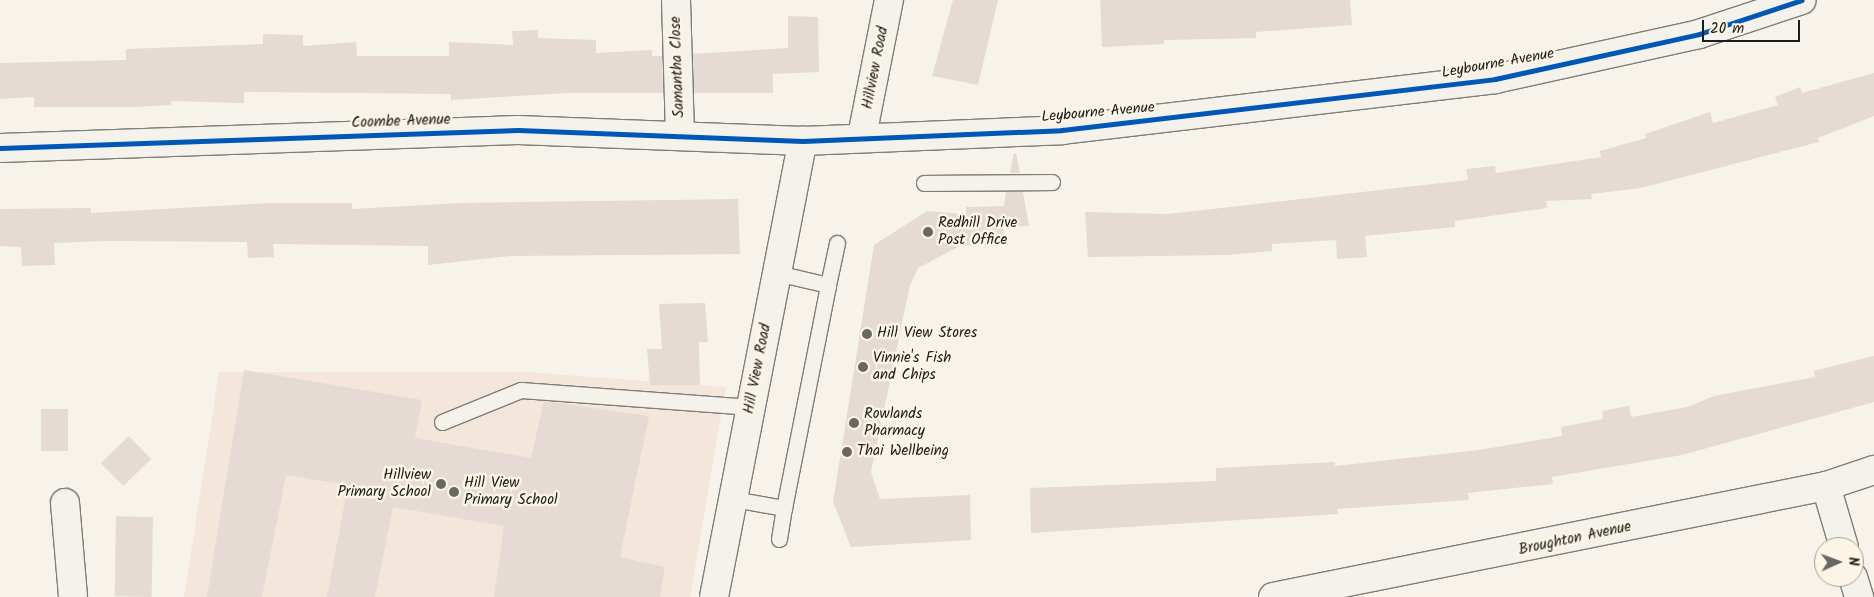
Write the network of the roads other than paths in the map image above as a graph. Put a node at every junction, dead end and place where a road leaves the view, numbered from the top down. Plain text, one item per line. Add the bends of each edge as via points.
1 (676, 0) edge
2 (889, 0) edge
3 (1802, 0) edge
4 (680, 135) junction
5 (862, 136) junction
6 (803, 141) junction
7 (0, 148) edge
8 (1052, 182) dead end
9 (924, 183) dead end
10 (837, 242) dead end
11 (777, 273) junction
12 (828, 285) junction
13 (751, 407) junction
14 (442, 422) dead end
15 (1874, 470) edge
16 (1826, 486) junction
17 (733, 499) junction
18 (65, 504) dead end
19 (784, 508) junction
20 (1841, 537) edge
21 (779, 539) dead end
22 (73, 597) edge
23 (714, 597) edge
24 (1273, 597) edge

1 - 4 street, Samantha Close
2 - 5 street, Hillview Road
3 - 5 street, Leybourne Avenue via 1699,34 1495,80 1062,130
4 - 6 street, Coombe Avenue
4 - 7 street, Coombe Avenue via 518,130
5 - 6 street, Leybourne Avenue
6 - 11 street, Hill View Road
8 - 9 lane
10 - 12 lane
11 - 12 lane
11 - 13 street, Hill View Road
12 - 19 lane
13 - 14 lane via 521,390
13 - 17 street, Hill View Road
15 - 16 street, Broughton Avenue
16 - 20 street
16 - 24 street, Broughton Avenue
17 - 19 lane
17 - 23 street, Hill View Road
18 - 22 street
19 - 21 lane

